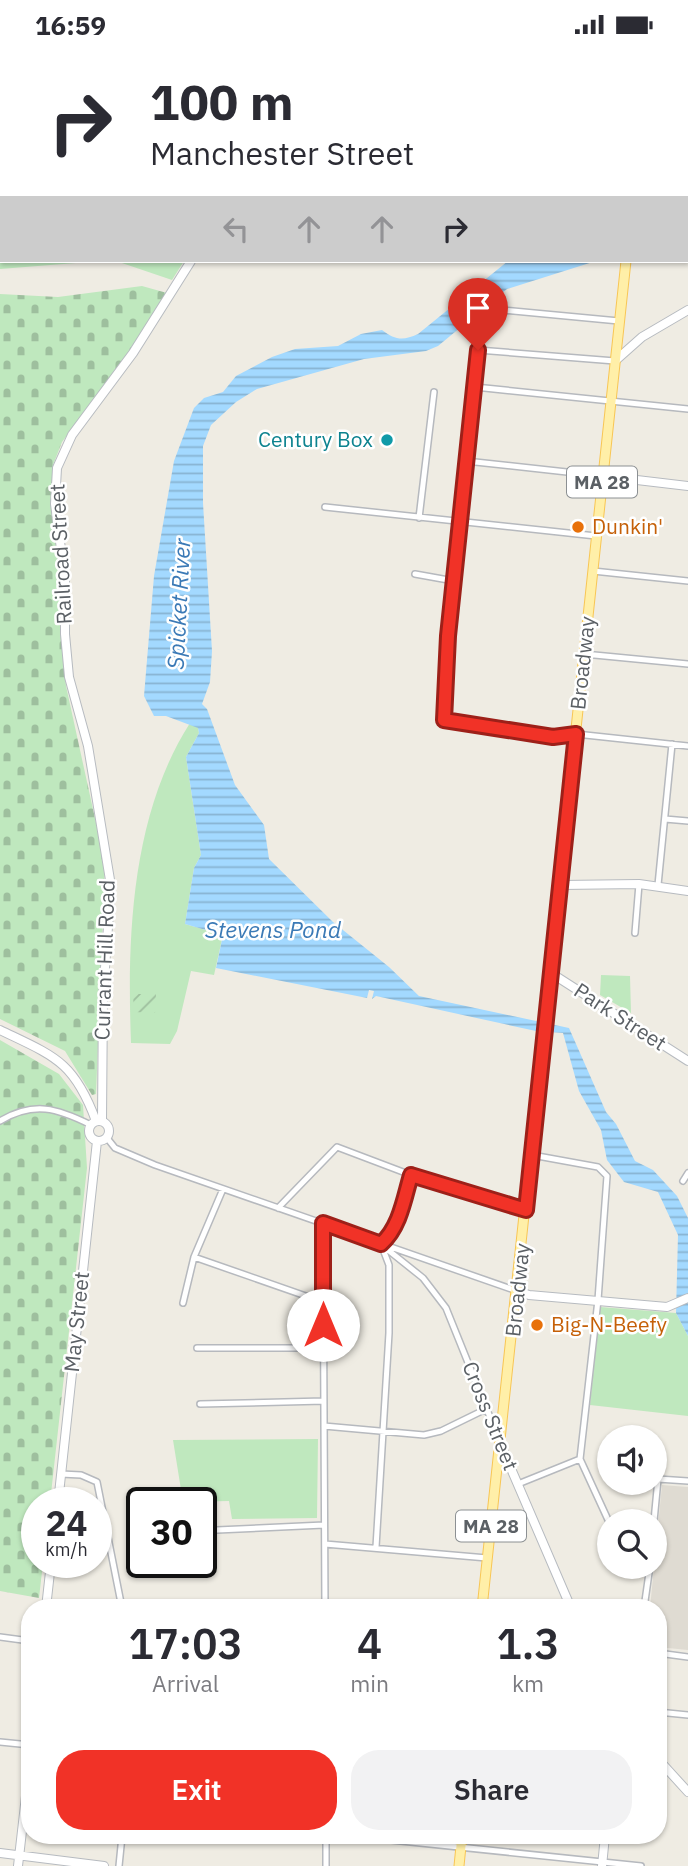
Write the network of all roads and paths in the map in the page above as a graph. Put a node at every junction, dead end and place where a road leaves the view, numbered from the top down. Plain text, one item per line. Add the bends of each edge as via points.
1 (190, 263) edge
2 (627, 263) edge
3 (492, 309) dead end
4 (688, 310) edge
5 (619, 321) junction
6 (615, 361) junction
7 (475, 387) junction
8 (434, 391) dead end
9 (611, 401) junction
10 (688, 409) edge
11 (466, 461) junction
12 (603, 476) junction
13 (688, 485) edge
14 (325, 507) dead end
15 (419, 518) junction
16 (460, 523) junction
17 (596, 535) junction
18 (593, 571) junction
19 (415, 574) dead end
20 (688, 581) edge
21 (454, 582) junction
22 (584, 654) junction
23 (688, 664) edge
24 (80, 718) joint
25 (576, 734) junction
26 (672, 744) junction
27 (688, 746) edge
28 (665, 819) junction
29 (688, 821) edge
30 (639, 884) junction
31 (561, 885) junction
32 (658, 885) junction
33 (688, 891) edge
34 (635, 933) dead end
35 (551, 972) junction
36 (0, 1030) edge
37 (688, 1061) edge
38 (0, 1121) edge
39 (96, 1122) junction
40 (107, 1138) junction
41 (97, 1141) junction
42 (532, 1155) junction
43 (688, 1173) edge
44 (411, 1175) junction
45 (683, 1181) dead end
46 (223, 1189) junction
47 (278, 1208) junction
48 (526, 1210) junction
49 (323, 1223) junction
50 (381, 1244) junction
51 (194, 1257) junction
52 (517, 1291) junction
53 (688, 1298) edge
54 (598, 1300) junction
55 (323, 1302) junction
56 (183, 1303) dead end
57 (197, 1348) dead end
58 (324, 1348) junction
59 (324, 1401) junction
60 (200, 1404) dead end
61 (486, 1409) junction
62 (324, 1426) junction
63 (380, 1431) junction
64 (500, 1443) junction
65 (580, 1459) junction
66 (61, 1474) junction
67 (688, 1481) edge
68 (518, 1484) junction
69 (60, 1487) edge
70 (603, 1509) edge
71 (655, 1509) edge
72 (324, 1525) junction
73 (217, 1530) dead end
74 (325, 1543) junction
75 (376, 1547) junction
76 (487, 1558) junction
77 (49, 1578) edge
78 (648, 1579) edge
79 (47, 1599) edge
80 (120, 1599) edge
81 (325, 1599) edge
82 (483, 1599) edge
83 (567, 1599) edge
84 (645, 1599) edge
85 (0, 1637) edge
86 (21, 1640) edge
87 (667, 1654) edge
88 (688, 1657) edge
89 (667, 1713) edge
90 (688, 1716) edge
91 (0, 1742) edge
92 (21, 1744) edge
93 (667, 1769) edge
94 (688, 1792) edge
95 (21, 1836) edge
96 (121, 1844) edge
97 (326, 1844) edge
98 (447, 1844) edge
99 (605, 1844) edge
100 (461, 1847) junction
101 (0, 1853) edge
102 (19, 1853) junction
103 (602, 1864) edge
104 (18, 1866) edge
105 (104, 1866) edge
106 (119, 1866) edge
107 (326, 1866) edge
108 (459, 1866) edge
109 (641, 1866) edge

1 - 24 main road, Railroad Street via 133,353 72,435 57,468 55,504 65,579 65,634 69,677
2 - 5 main road, Broadway / MA 28
3 - 5 street
4 - 6 main road via 642,337
5 - 6 main road, Broadway / MA 28
6 - 7 street via 478,350
6 - 9 main road, Broadway / MA 28
7 - 9 street
7 - 11 street
8 - 15 street
9 - 10 street
9 - 12 main road, Broadway / MA 28
11 - 12 street
11 - 16 street
12 - 13 main road
12 - 17 main road, Broadway / MA 28
14 - 15 street
15 - 16 street
16 - 17 street
16 - 21 street
17 - 18 main road, Broadway / MA 28
18 - 20 street
18 - 22 main road, Broadway / MA 28
19 - 21 street
21 - 25 street via 442,720 553,737
22 - 23 street
22 - 25 main road, Broadway / MA 28
24 - 39 main road, Currant Hill Road via 111,886
25 - 26 street
25 - 31 main road, Broadway / MA 28
26 - 27 street
26 - 28 street
28 - 29 street
28 - 32 street
30 - 31 main road
30 - 32 main road
30 - 34 street
31 - 35 main road, Broadway / MA 28
32 - 33 main road
35 - 37 main road, Park Street
35 - 42 main road, Broadway / MA 28
36 - 39 main road via 65,1065
38 - 39 street via 31,1107
39 - 40 main road via 109,1128
39 - 41 main road via 90,1135
40 - 41 main road
40 - 46 street via 123,1152
41 - 66 main road, May Street
42 - 48 main road, Broadway / MA 28
42 - 54 street via 605,1171
43 - 45 street
44 - 47 street via 337,1147
44 - 48 street
44 - 50 street via 398,1218
46 - 47 street
46 - 51 street
47 - 49 street
48 - 52 main road, Broadway / MA 28
49 - 50 street
49 - 55 street
50 - 52 street
50 - 61 street, Cross Street via 438,1296
50 - 63 street via 389,1265 389,1333
51 - 55 street
51 - 56 street
52 - 54 main road
52 - 64 main road, Broadway / MA 28
53 - 54 main road via 667,1307
54 - 65 street
55 - 58 street
57 - 58 street
58 - 59 street
59 - 60 street
59 - 62 street
61 - 63 street via 424,1435
61 - 64 street, Cross Street
62 - 63 street
62 - 72 street
63 - 75 street
64 - 68 main road, Cross Street
64 - 76 main road, Broadway / MA 28
65 - 68 street
65 - 70 street
66 - 69 main road, May Street
66 - 80 street via 97,1482
67 - 71 street via 658,1479
68 - 83 main road, Cross Street
72 - 73 street
72 - 74 street
74 - 75 street
74 - 81 street
75 - 76 street
76 - 82 main road, Broadway / MA 28
77 - 79 main road
78 - 84 street
85 - 86 street
87 - 88 street
89 - 90 street
91 - 92 street
93 - 94 main road
95 - 102 main road
96 - 106 street
97 - 107 street
98 - 100 street
99 - 103 main road
100 - 103 street
100 - 108 main road
101 - 102 main road
102 - 104 main road
102 - 105 main road
103 - 109 street

